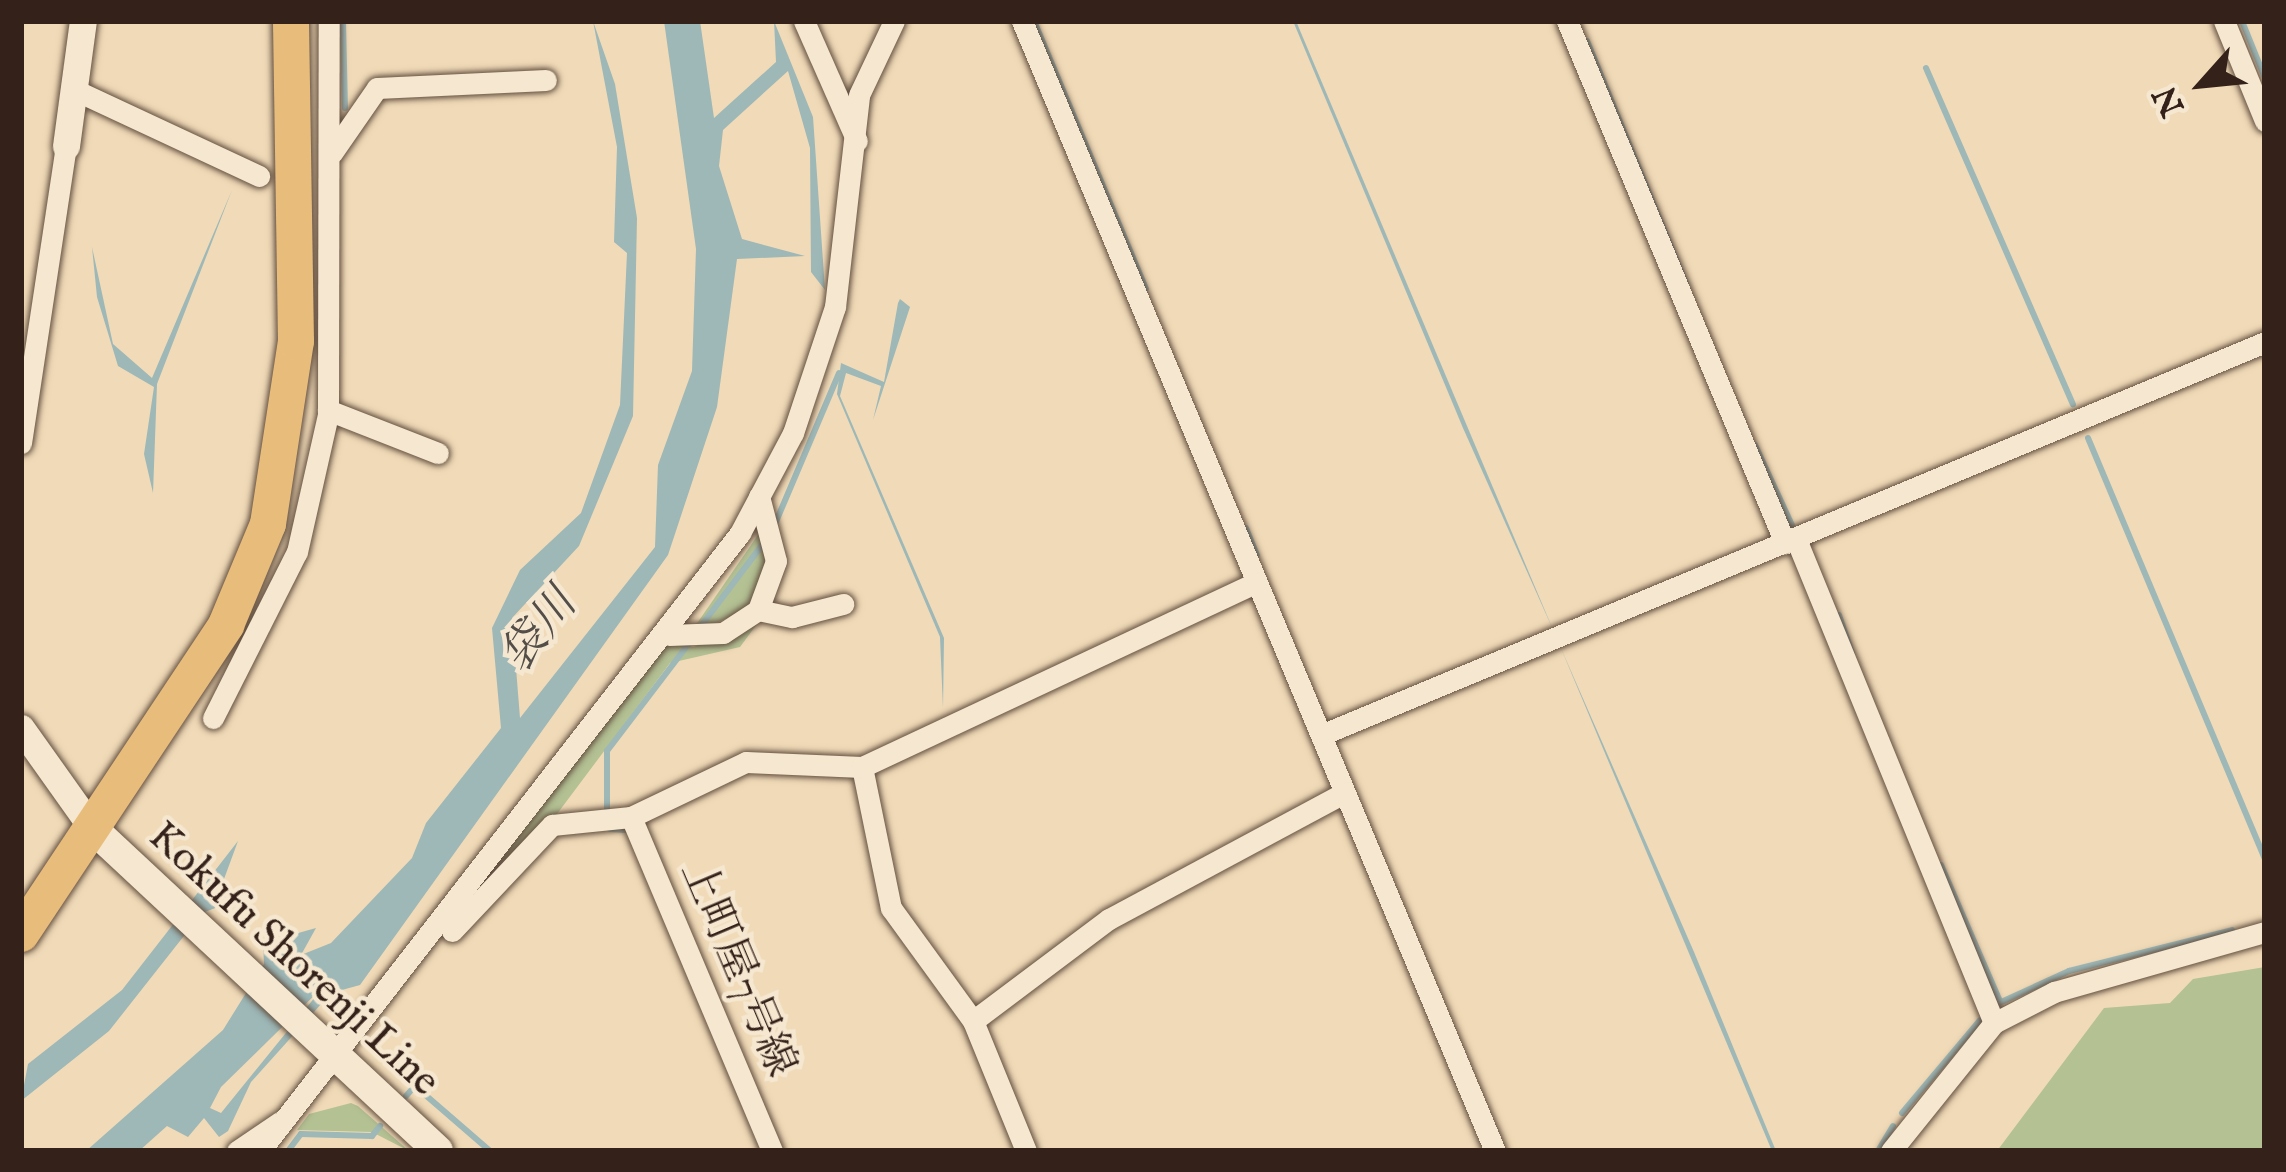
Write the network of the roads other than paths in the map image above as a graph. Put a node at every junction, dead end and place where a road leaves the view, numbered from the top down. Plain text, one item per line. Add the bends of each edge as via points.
1 (83, 21) edge
2 (291, 21) edge
3 (328, 21) edge
4 (804, 21) edge
5 (894, 21) edge
6 (1022, 21) edge
7 (1567, 21) edge
8 (2224, 21) edge
9 (545, 80) dead end
10 (77, 91) junction
11 (2265, 121) edge
12 (857, 141) junction
13 (66, 146) joint
14 (332, 154) junction
15 (259, 176) dead end
16 (2265, 342) edge
17 (27, 372) edge
18 (328, 410) junction
19 (21, 443) edge
20 (438, 453) dead end
21 (759, 496) junction
22 (1790, 541) junction
23 (1255, 583) junction
24 (843, 604) dead end
25 (758, 610) junction
26 (669, 635) junction
27 (213, 718) dead end
28 (21, 728) edge
29 (1321, 736) junction
30 (862, 767) junction
31 (1344, 793) junction
32 (631, 817) junction
33 (92, 828) junction
34 (2265, 932) edge
35 (21, 934) edge
36 (427, 947) junction
37 (973, 1021) junction
38 (1994, 1023) junction
39 (333, 1059) junction
40 (284, 1121) junction
41 (237, 1151) edge
42 (260, 1151) edge
43 (438, 1151) edge
44 (772, 1151) edge
45 (1026, 1151) edge
46 (1495, 1151) edge
47 (1891, 1151) edge

1 - 10 street
2 - 33 main road via 296,341 284,465 226,625
3 - 14 street
4 - 12 street
5 - 12 street via 871,56
6 - 23 street
7 - 22 street
8 - 11 street
9 - 14 street via 376,88
10 - 13 street
10 - 15 street
12 - 21 street via 835,307
13 - 17 street
14 - 18 street
16 - 22 street
17 - 19 street
18 - 20 street
18 - 27 street via 297,552
21 - 25 street via 776,561
21 - 26 street
22 - 29 street
22 - 38 street
23 - 29 street
23 - 30 street
24 - 25 street via 792,617
25 - 26 street via 723,633
26 - 36 street
28 - 33 street
29 - 31 street
30 - 32 street via 746,762
30 - 37 street via 891,908
31 - 37 street via 1109,919
31 - 46 street
32 - 36 street via 552,824
32 - 44 street, 上町屋7号線
33 - 35 main road
33 - 39 main road, Kokufu Shorenji Line
34 - 38 street via 2054,992
36 - 39 street
37 - 45 street
38 - 47 street
39 - 40 street
39 - 43 main road, Kokufu Shorenji Line
40 - 41 street
40 - 42 street

